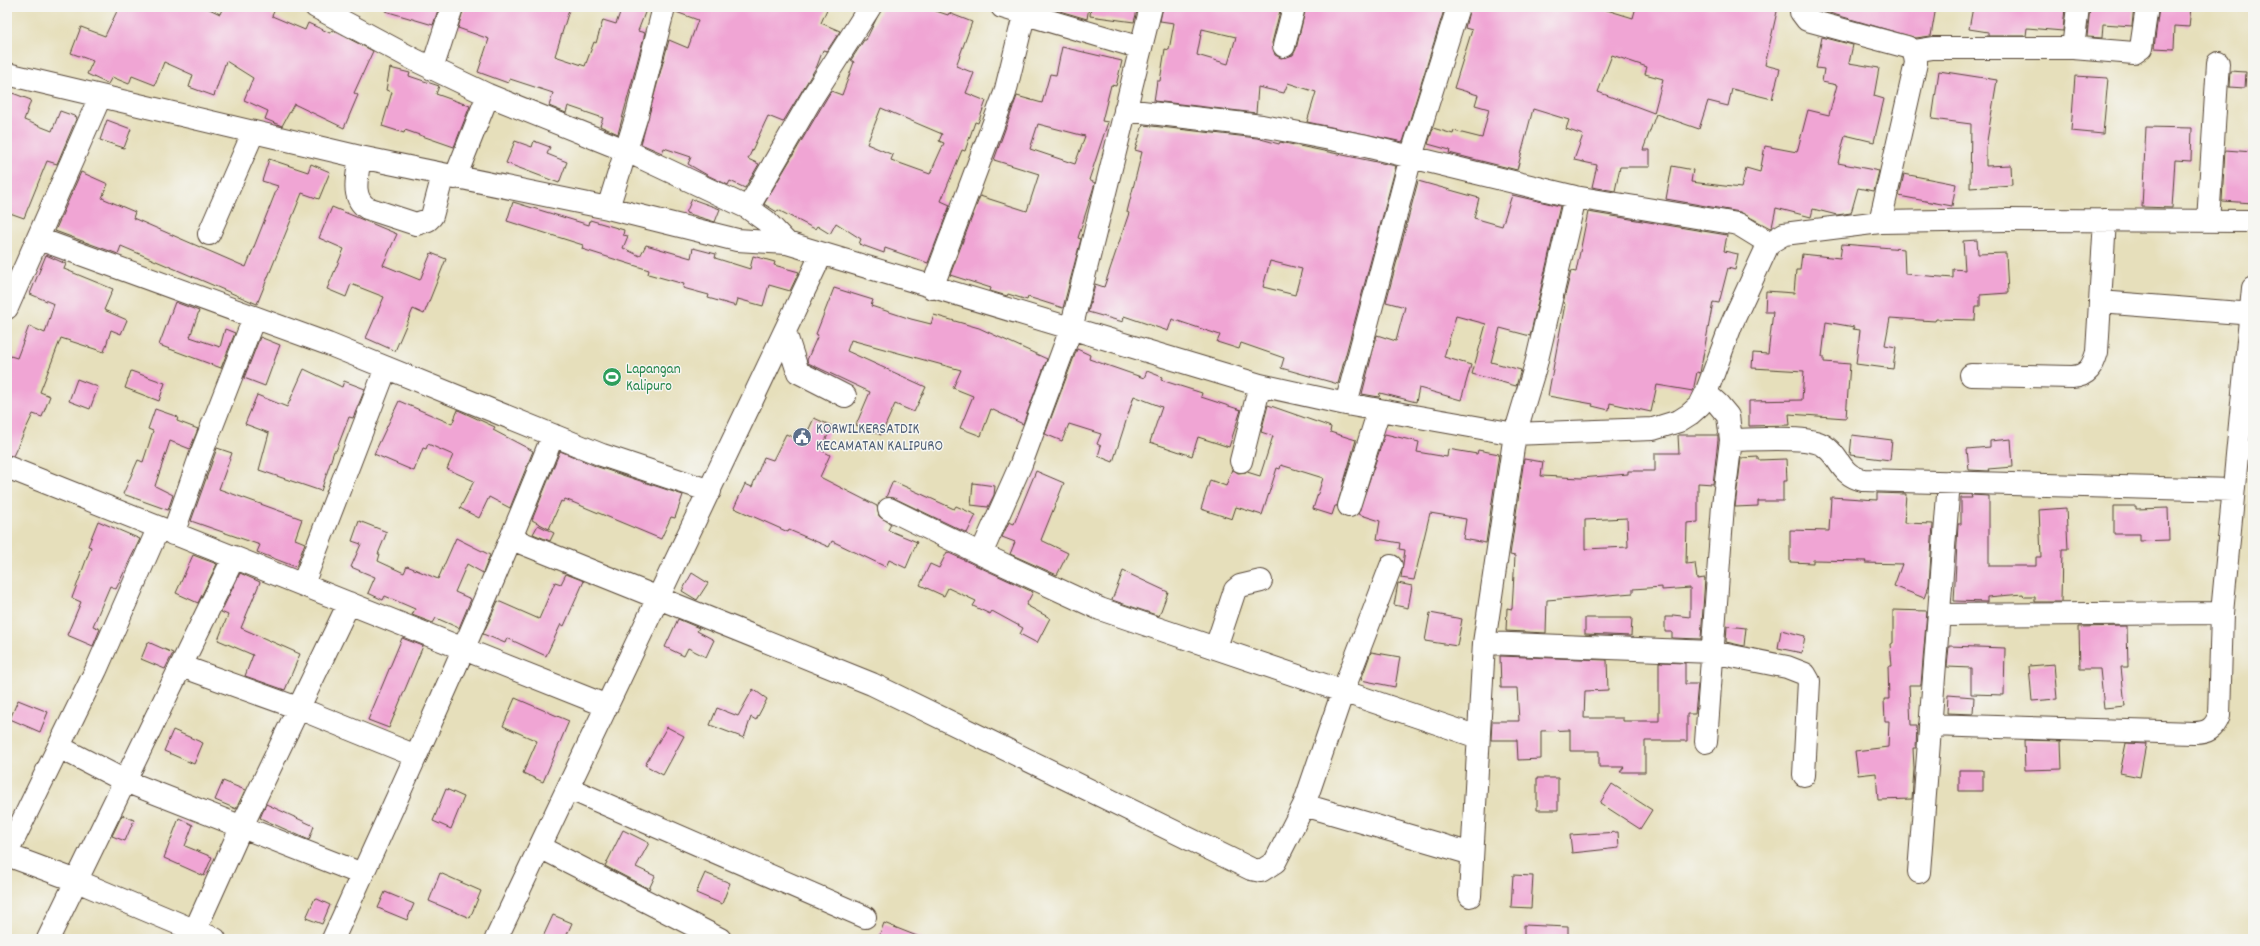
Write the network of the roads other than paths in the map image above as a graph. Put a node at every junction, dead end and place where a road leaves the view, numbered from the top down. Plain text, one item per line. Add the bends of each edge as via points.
1 (316, 7) edge
2 (452, 7) edge
3 (664, 7) edge
4 (870, 7) edge
5 (1002, 7) edge
6 (1152, 7) edge
7 (1294, 7) edge
8 (1458, 7) edge
9 (2078, 7) edge
10 (2147, 7) edge
11 (1809, 17) edge
12 (1022, 22) edge
13 (1284, 46) dead end
14 (2073, 48) junction
15 (1914, 51) junction
16 (1140, 57) junction
17 (2218, 63) dead end
18 (432, 68) junction
19 (7, 74) edge
20 (488, 95) junction
21 (100, 97) junction
22 (1125, 110) junction
23 (253, 133) junction
24 (627, 151) junction
25 (360, 157) junction
26 (1411, 157) junction
27 (449, 176) junction
28 (1575, 197) junction
29 (608, 208) junction
30 (748, 208) junction
31 (2105, 220) junction
32 (2208, 221) junction
33 (2253, 221) edge
34 (1880, 222) junction
35 (209, 234) dead end
36 (39, 239) junction
37 (787, 243) junction
38 (1769, 243) junction
39 (821, 255) junction
40 (932, 288) junction
41 (2253, 288) edge
42 (2100, 302) junction
43 (7, 308) edge
44 (2252, 314) edge
45 (254, 318) junction
46 (1071, 329) junction
47 (785, 332) junction
48 (386, 368) junction
49 (1971, 375) dead end
50 (1260, 385) junction
51 (1706, 394) junction
52 (845, 396) dead end
53 (1346, 404) junction
54 (1379, 410) junction
55 (1515, 434) junction
56 (553, 435) junction
57 (1731, 440) junction
58 (1241, 462) dead end
59 (7, 467) edge
60 (1949, 482) junction
61 (2233, 490) junction
62 (710, 491) junction
63 (1349, 506) dead end
64 (889, 509) dead end
65 (166, 532) junction
66 (512, 539) junction
67 (981, 554) junction
68 (234, 557) junction
69 (1391, 566) dead end
70 (1260, 581) dead end
71 (303, 584) junction
72 (658, 598) junction
73 (349, 603) junction
74 (2222, 613) junction
75 (1939, 615) junction
76 (1484, 643) junction
77 (1216, 647) junction
78 (465, 649) junction
79 (1712, 652) junction
80 (181, 666) junction
81 (1343, 690) junction
82 (607, 706) junction
83 (298, 708) junction
84 (1930, 725) junction
85 (1478, 737) junction
86 (1706, 742) dead end
87 (59, 747) junction
88 (416, 756) junction
89 (1804, 775) dead end
90 (125, 781) junction
91 (568, 788) junction
92 (1304, 805) junction
93 (242, 826) junction
94 (540, 847) junction
95 (7, 854) edge
96 (1472, 854) junction
97 (1919, 872) dead end
98 (362, 874) junction
99 (77, 881) junction
100 (1470, 896) dead end
101 (865, 917) dead end
102 (192, 935) edge
103 (48, 939) edge
104 (215, 939) edge
105 (332, 939) edge
106 (496, 939) edge
107 (720, 939) edge

1 - 18 street
2 - 18 street
3 - 24 street
4 - 30 street via 813,96
5 - 12 street
6 - 16 street
7 - 13 street
8 - 26 street
9 - 14 street
10 - 14 street via 2141,48 2134,53
11 - 15 street
12 - 16 street
12 - 40 street via 1005,93
14 - 15 street via 1933,48
15 - 34 street via 1916,63
16 - 22 street
17 - 32 street
18 - 20 street
19 - 21 street
20 - 24 street
20 - 27 street
21 - 23 street
21 - 36 street
22 - 26 street via 1262,126
22 - 46 street
23 - 25 street
23 - 35 street
24 - 29 street
24 - 30 street
25 - 27 street
25 - 27 street via 357,191 361,204 416,224 432,216
26 - 28 street
26 - 53 street
27 - 29 street
28 - 38 street via 1734,223 1746,227
28 - 55 street via 1536,364
29 - 37 street via 737,240
30 - 37 street via 766,221
31 - 32 street
31 - 34 street
31 - 42 street
32 - 33 street
34 - 38 street via 1793,232
36 - 43 street
36 - 45 street
37 - 39 street
38 - 51 street via 1732,323
39 - 40 street
39 - 47 street
40 - 46 street
41 - 44 street
42 - 44 street
42 - 49 street via 2097,352 2094,363 2085,374 2072,377
44 - 61 street
45 - 48 street
45 - 65 street via 200,457
46 - 50 street
46 - 67 street via 1021,464
47 - 52 street via 798,372
47 - 62 street
48 - 56 street
48 - 71 street
50 - 53 street
50 - 58 street
51 - 55 street via 1700,405 1690,414 1679,421 1660,427
51 - 57 street via 1728,416
53 - 54 street
54 - 55 street
54 - 63 street
55 - 76 street
56 - 62 street via 602,455
56 - 66 street
57 - 60 street via 1815,440 1829,450 1852,478
57 - 79 street
59 - 65 street
60 - 61 street
60 - 75 street
61 - 74 street
62 - 72 street
64 - 67 street
65 - 68 street
65 - 87 street
66 - 72 street
66 - 78 street
67 - 77 street via 1100,609
68 - 71 street
68 - 80 street
69 - 81 street
70 - 77 street via 1240,586 1235,590
71 - 73 street
72 - 82 street
72 - 92 street via 872,684 1251,869 1261,871 1275,862
73 - 78 street
73 - 83 street
74 - 75 street
74 - 84 street via 2218,716 2216,724 2207,731 2194,733
75 - 84 street
76 - 79 street
76 - 85 street
77 - 81 street
78 - 82 street
78 - 88 street
79 - 86 street
79 - 89 street via 1787,668 1807,677 1809,681
80 - 83 street
80 - 90 street
81 - 85 street
81 - 92 street
82 - 91 street
83 - 88 street
83 - 93 street
84 - 97 street
85 - 96 street
87 - 90 street
87 - 95 street
88 - 98 street
90 - 93 street
90 - 99 street
91 - 94 street
91 - 101 street
92 - 96 street
93 - 98 street
93 - 102 street
94 - 106 street
94 - 107 street
95 - 99 street
96 - 100 street
98 - 105 street
99 - 102 street
99 - 103 street
102 - 104 street

